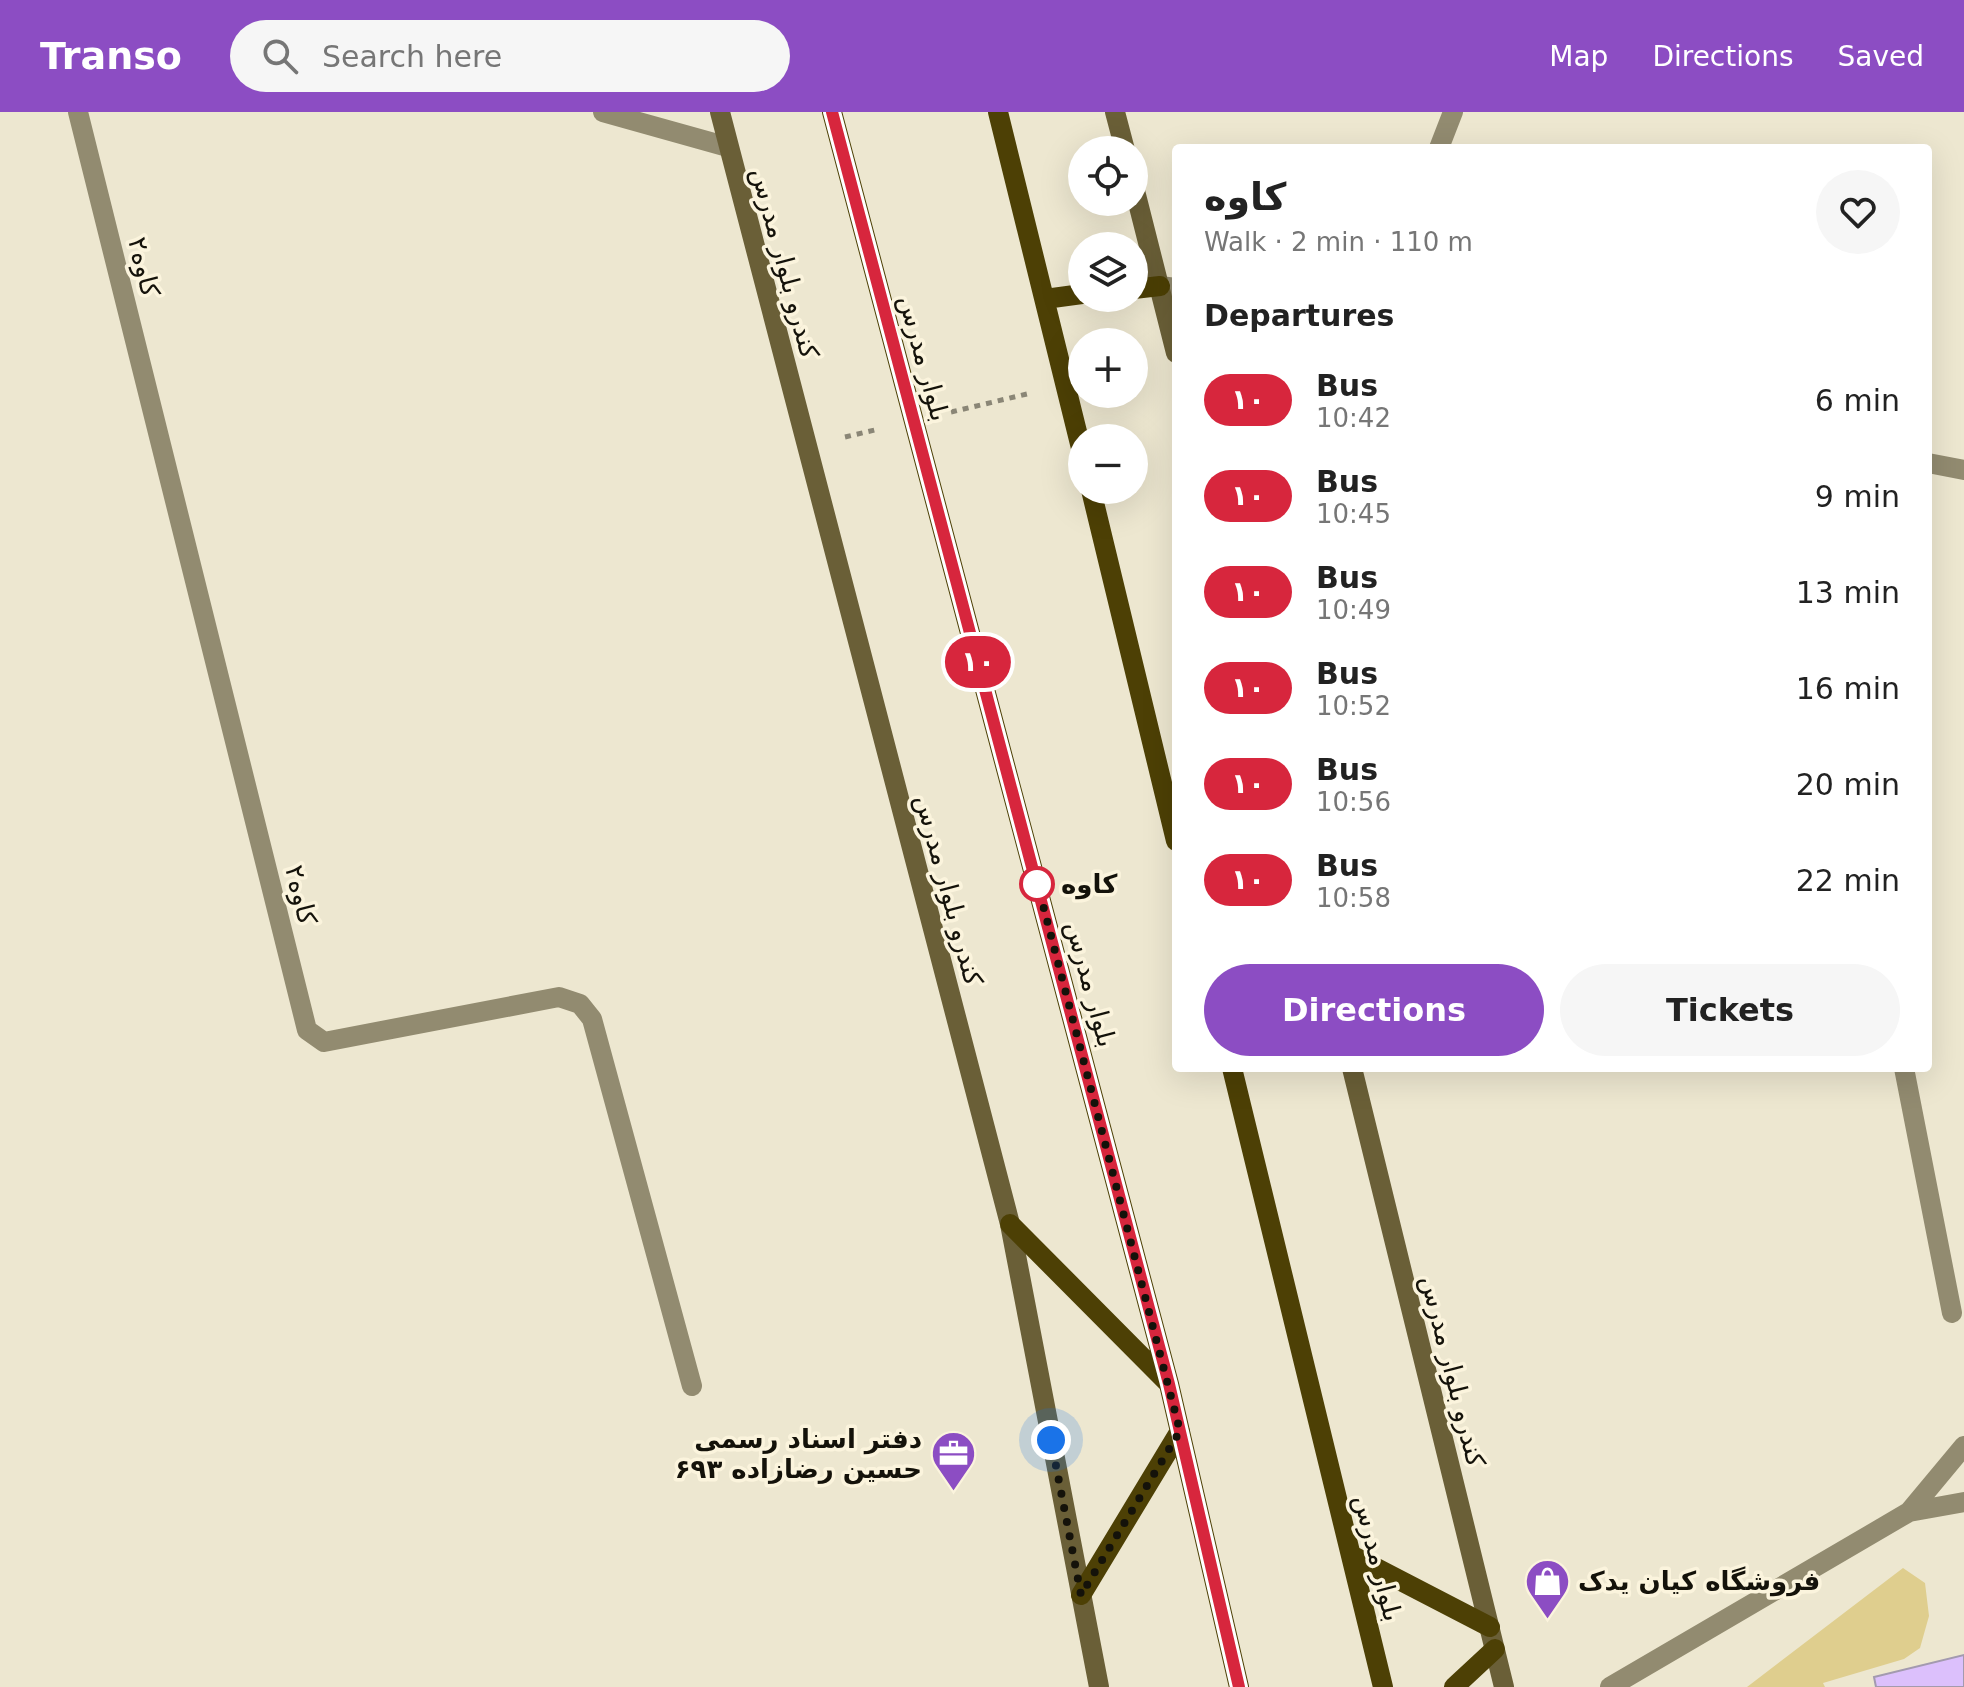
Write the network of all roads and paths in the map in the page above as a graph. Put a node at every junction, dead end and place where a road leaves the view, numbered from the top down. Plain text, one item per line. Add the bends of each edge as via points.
1 (78, 112) edge
2 (603, 112) edge
3 (720, 112) edge
4 (832, 112) edge
5 (998, 112) edge
6 (1115, 112) edge
7 (1453, 112) edge
8 (1121, 136) edge
9 (1441, 144) edge
10 (728, 147) junction
11 (1144, 216) edge
12 (1168, 287) edge
13 (1148, 288) edge
14 (1068, 296) edge
15 (1045, 299) junction
16 (1172, 320) edge
17 (1075, 424) edge
18 (1932, 464) edge
19 (1964, 470) edge
20 (1094, 504) edge
21 (1172, 824) edge
22 (1233, 1072) edge
23 (1353, 1072) edge
24 (1905, 1072) edge
25 (1010, 1224) junction
26 (1952, 1313) dead end
27 (1169, 1384) junction
28 (692, 1386) dead end
29 (1180, 1431) junction
30 (1964, 1446) edge
31 (1964, 1502) edge
32 (1909, 1512) junction
33 (1351, 1555) junction
34 (1081, 1595) junction
35 (1490, 1627) junction
36 (1495, 1649) junction
37 (1099, 1687) edge
38 (1239, 1687) edge
39 (1383, 1687) edge
40 (1454, 1687) edge
41 (1504, 1687) edge
42 (1610, 1687) edge

1 - 28 street, کاوه۲ via 307,1030 324,1042 559,997 580,1004 592,1019
2 - 10 street
3 - 10 main road, کندرو بلوار مدرس
4 - 27 main road, بلوار مدرس
5 - 15 main road
6 - 8 main road
7 - 9 street
10 - 25 main road, کندرو بلوار مدرس
11 - 12 main road
12 - 13 main road
12 - 16 main road
14 - 15 main road
15 - 17 main road
18 - 19 street
20 - 21 main road
22 - 33 main road, بلوار مدرس
23 - 35 main road, کندرو بلوار مدرس
24 - 26 street
25 - 27 main road
25 - 34 main road, کندرو بلوار مدرس
27 - 29 main road, بلوار مدرس
29 - 34 main road
29 - 38 main road, بلوار مدرس
30 - 32 street
31 - 32 street
32 - 42 street
33 - 35 main road
33 - 39 main road, بلوار مدرس
34 - 37 main road, کندرو بلوار مدرس
35 - 36 main road, کندرو بلوار مدرس
36 - 40 main road
36 - 41 main road, کندرو بلوار مدرس

